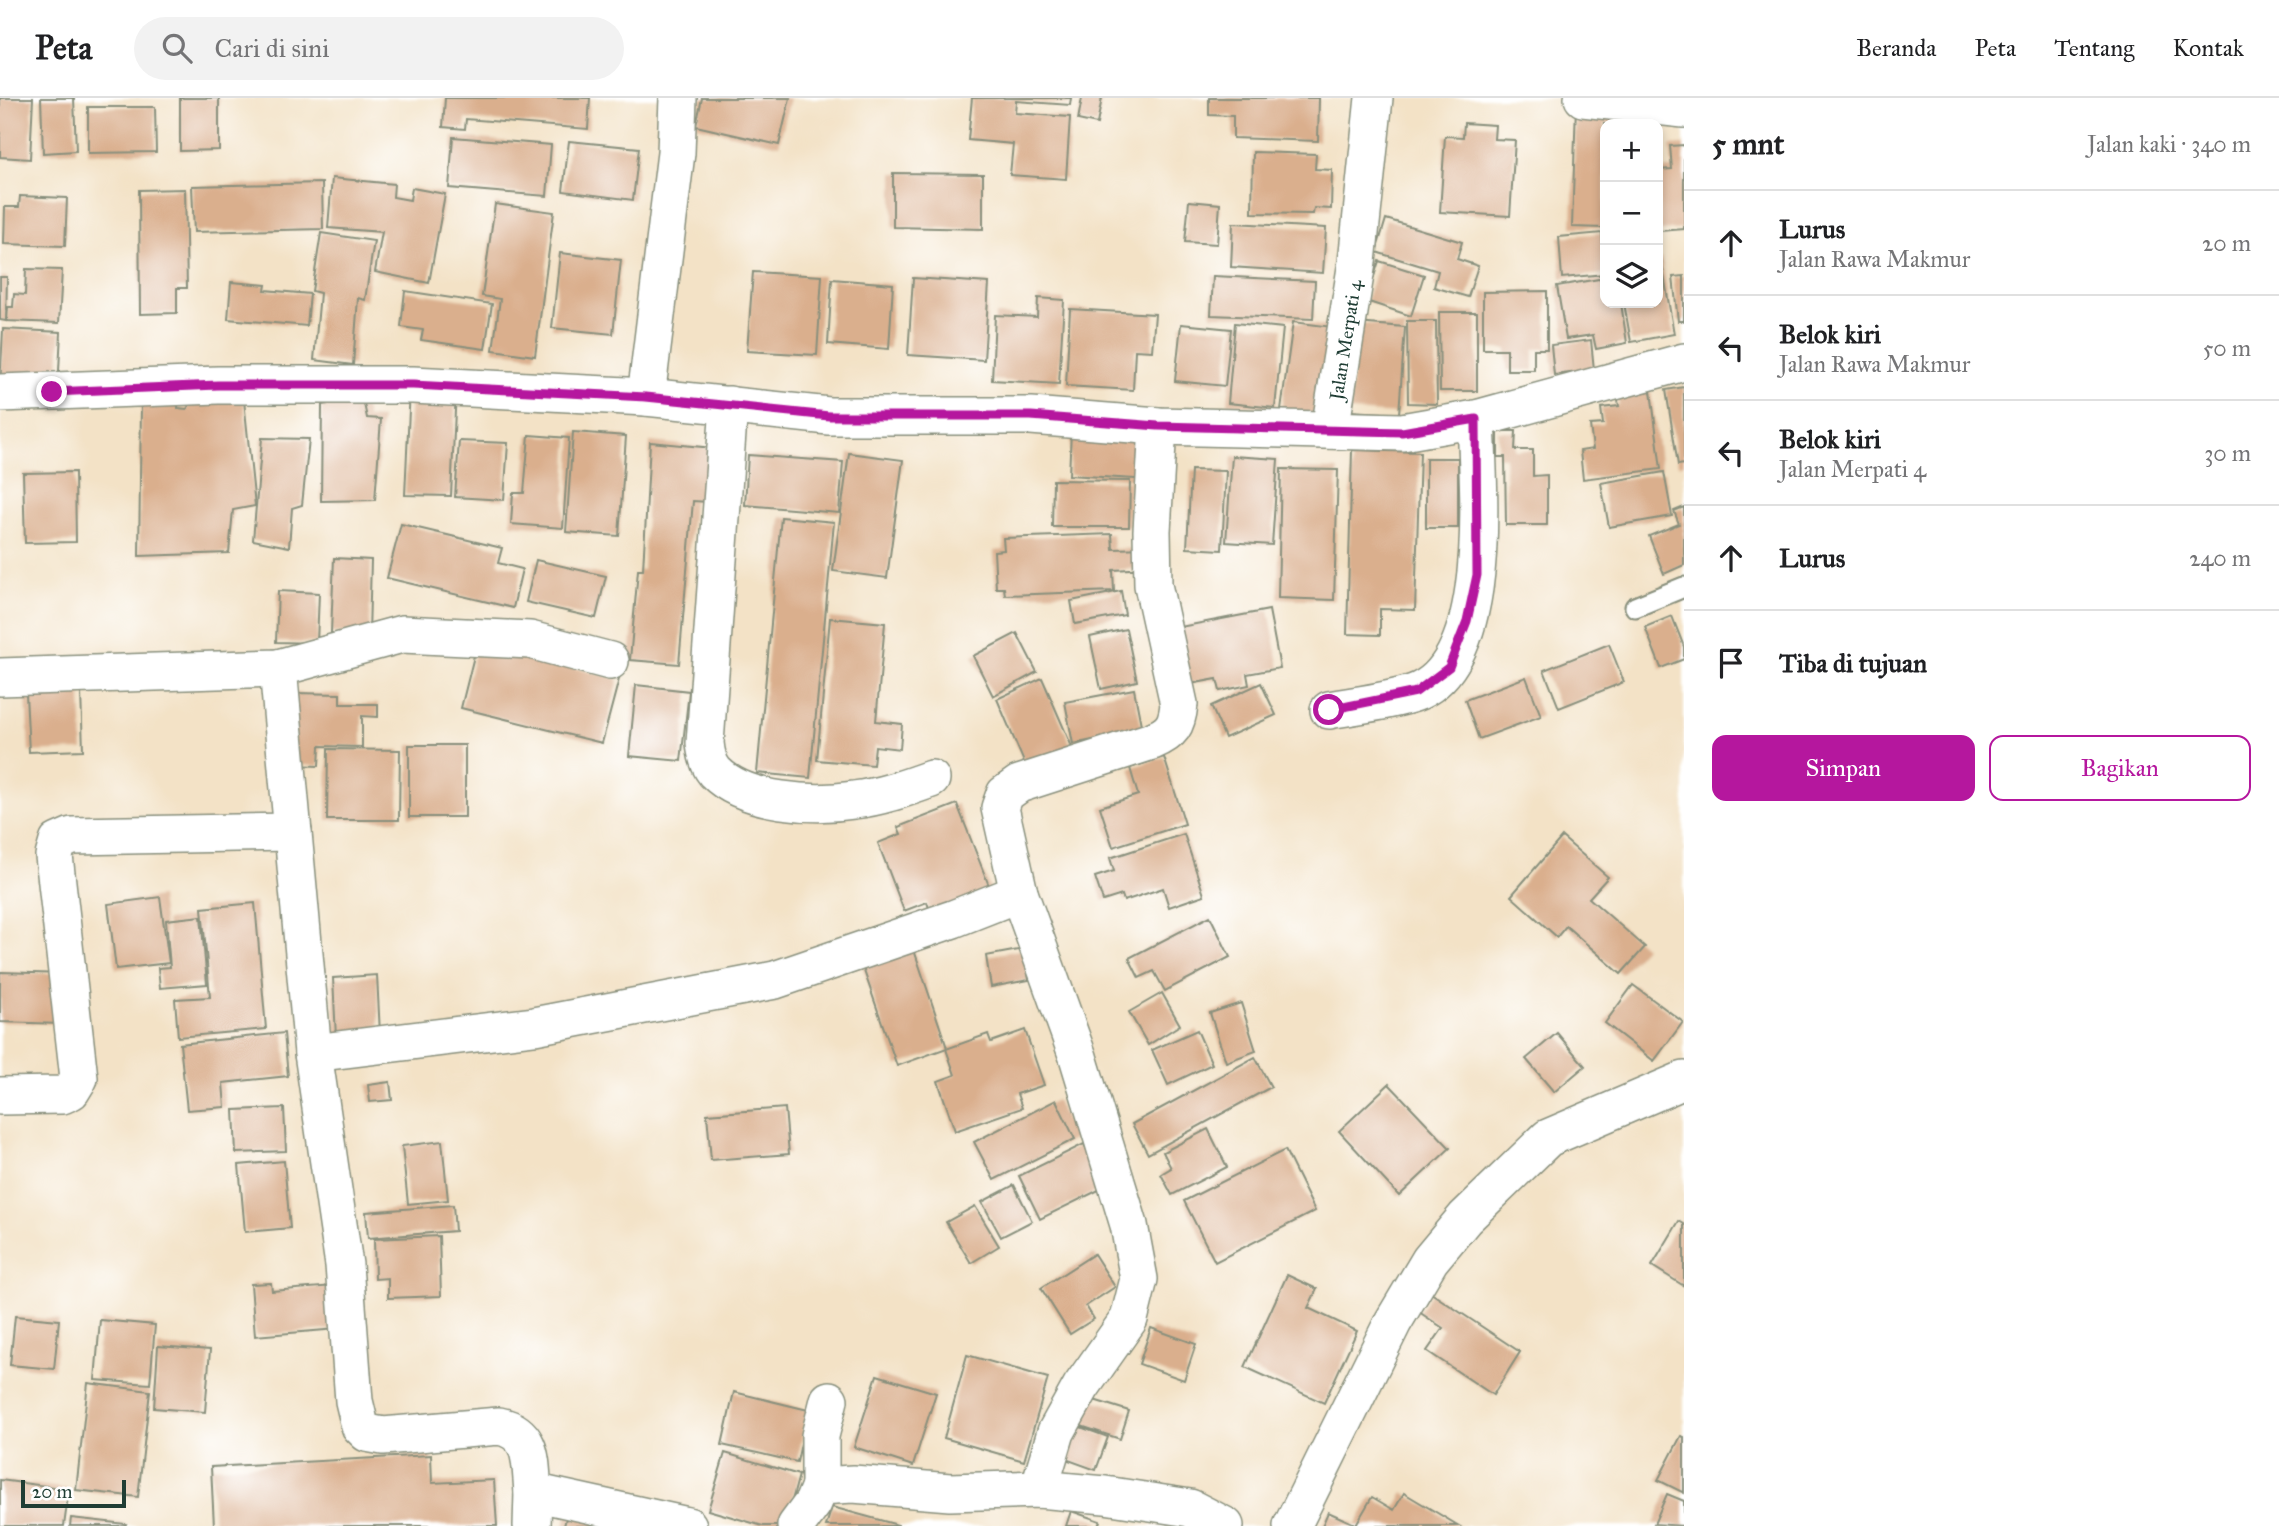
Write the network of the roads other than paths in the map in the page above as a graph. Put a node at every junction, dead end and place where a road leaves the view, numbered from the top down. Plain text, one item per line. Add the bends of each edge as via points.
1 (678, 98) edge
2 (1374, 98) edge
3 (1583, 98) edge
4 (1684, 109) edge
5 (1684, 362) edge
6 (0, 393) edge
7 (646, 397) junction
8 (729, 405) junction
9 (1476, 419) junction
10 (1158, 426) junction
11 (1330, 430) junction
12 (1684, 587) edge
13 (1635, 607) dead end
14 (610, 662) dead end
15 (278, 668) junction
16 (0, 677) edge
17 (1329, 710) dead end
18 (931, 779) dead end
19 (293, 832) junction
20 (1019, 893) junction
21 (313, 1053) junction
22 (1684, 1080) edge
23 (0, 1096) edge
24 (829, 1400) dead end
25 (820, 1486) junction
26 (1039, 1489) junction
27 (532, 1509) edge
28 (688, 1526) edge
29 (796, 1526) edge
30 (1225, 1526) edge
31 (1292, 1526) edge

1 - 7 street via 676,153
2 - 11 street, Jalan Merpati 4 via 1357,262
3 - 4 street
5 - 9 street, Jalan Merpati 4
6 - 7 street via 301,384
7 - 8 street
8 - 10 street via 829,416 1031,416
8 - 18 street via 707,758 715,772 733,785 768,797 811,803 855,800
9 - 11 street, Jalan Merpati 4 via 1402,432
9 - 17 street via 1477,575 1467,621 1449,667 1416,692
10 - 11 street
10 - 20 street via 1153,586 1179,704 1178,720 1167,735 1019,784 1004,794 1000,816
12 - 13 lane
14 - 15 street via 530,640 402,634
15 - 16 street
15 - 19 street
19 - 21 street
19 - 23 street via 72,836 58,842 54,856 79,1078 71,1091 62,1095
20 - 21 street via 775,980 534,1026
20 - 26 street via 1078,1057 1129,1226 1139,1279 1129,1319 1056,1432
21 - 27 street via 344,1265 360,1426 367,1433 383,1436 510,1428 527,1441
22 - 31 street via 1548,1138 1465,1218 1430,1260 1393,1322
24 - 25 street via 820,1436
25 - 26 street via 853,1484 950,1492
25 - 29 street
26 - 30 street via 1190,1508
27 - 28 street

